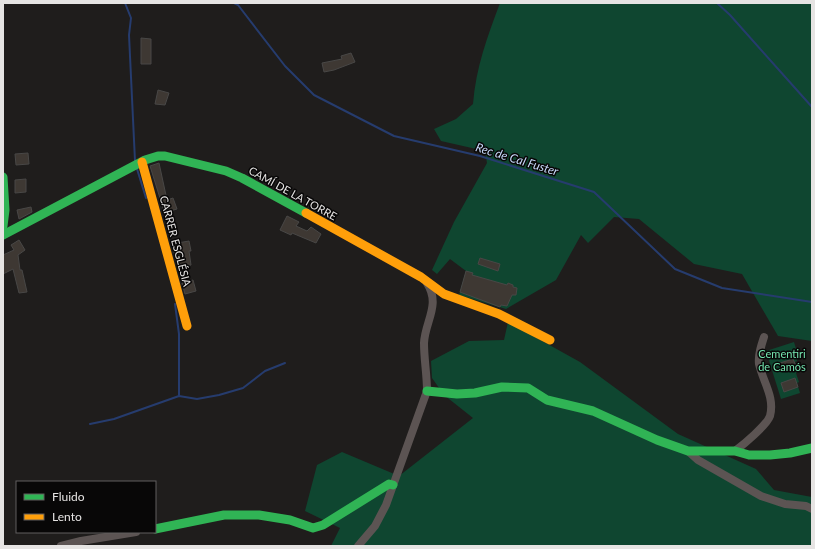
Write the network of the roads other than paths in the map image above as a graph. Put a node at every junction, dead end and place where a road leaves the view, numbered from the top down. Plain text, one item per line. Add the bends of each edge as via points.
1 (142, 162) junction
2 (3, 177) edge
3 (3, 225) edge
4 (18, 228) junction
5 (3, 235) edge
6 (427, 282) junction
7 (187, 326) dead end
8 (764, 337) dead end
9 (550, 340) dead end
10 (427, 391) junction
11 (812, 448) edge
12 (735, 451) junction
13 (688, 452) junction
14 (393, 485) junction
15 (812, 509) edge
16 (156, 529) edge
17 (130, 533) edge
18 (61, 546) edge
19 (358, 546) edge

1 - 4 street, CAMÍ DE LA TORRE
1 - 6 street, CAMÍ DE LA TORRE via 165,156 226,171 377,252
1 - 7 street, CARRER ESGLÉSIA
2 - 3 street
3 - 4 street
4 - 5 street, CAMÍ DE LA TORRE
6 - 9 street, CAMÍ DE LA TORRE via 444,294 499,314
6 - 10 street via 433,293 433,309 424,342
8 - 12 street via 759,364 771,400 770,416
10 - 13 street via 457,394 502,388 528,388 547,400 593,411
10 - 14 street
11 - 12 street via 770,455 749,455
12 - 13 street
13 - 15 street via 761,496
14 - 16 street via 389,484 323,525 313,528 290,520 259,515 224,515
14 - 19 street via 375,526
17 - 18 street

